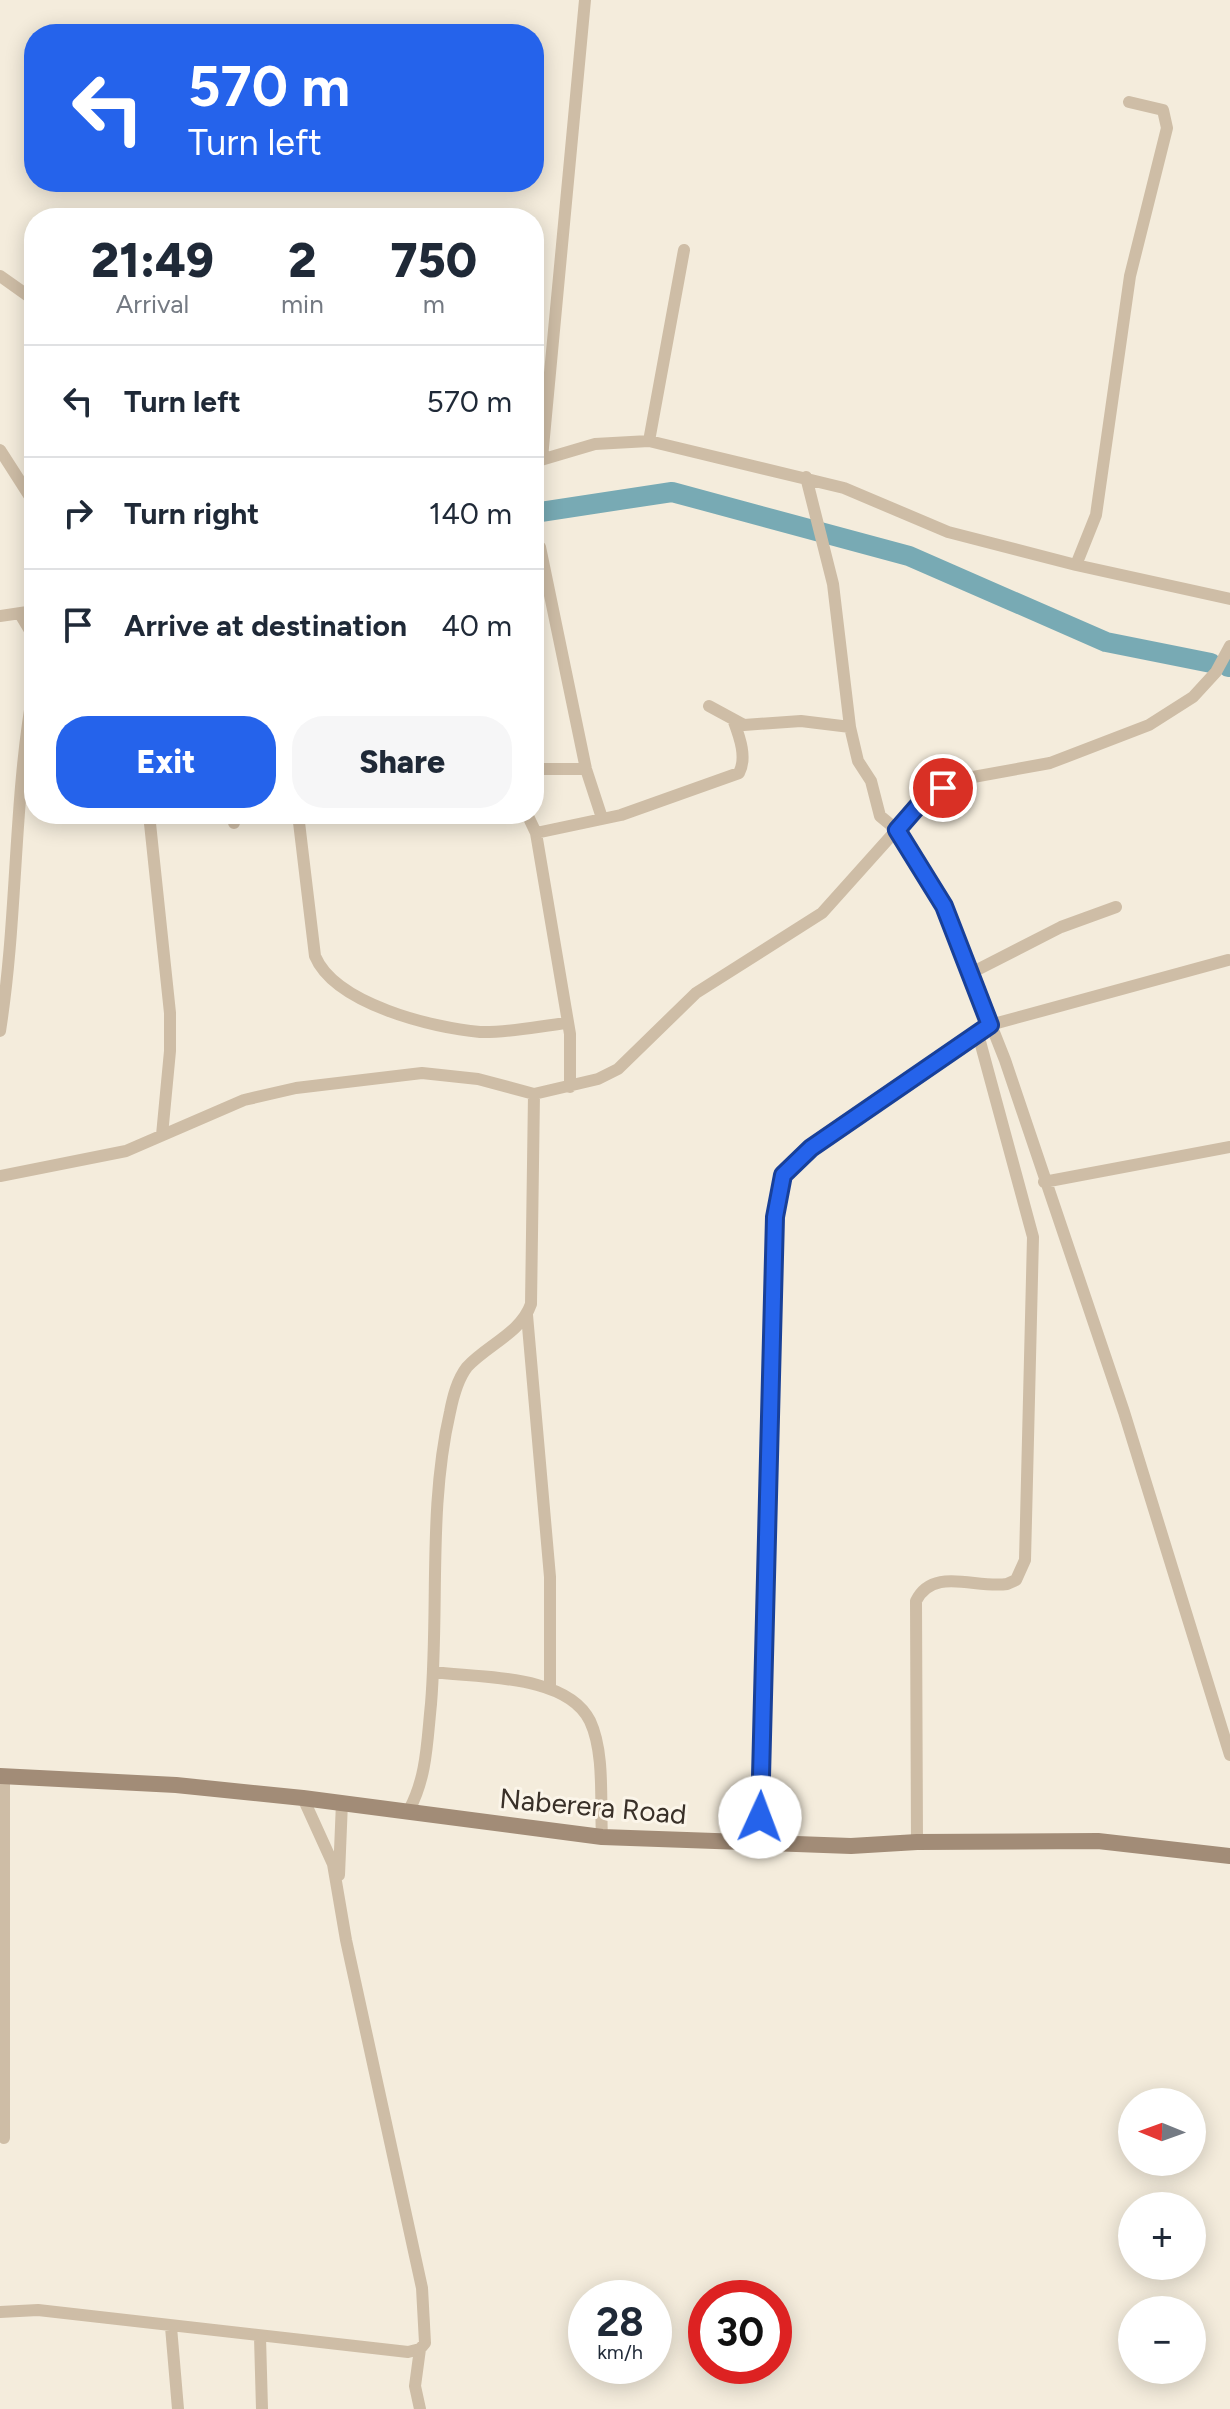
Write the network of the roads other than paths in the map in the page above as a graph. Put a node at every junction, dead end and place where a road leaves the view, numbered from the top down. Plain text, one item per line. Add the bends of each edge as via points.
1 (585, 0) edge
2 (1129, 102) dead end
3 (684, 250) dead end
4 (0, 276) edge
5 (24, 293) edge
6 (544, 401) edge
7 (649, 441) junction
8 (0, 450) edge
9 (544, 458) edge
10 (806, 477) junction
11 (24, 487) edge
12 (1076, 565) junction
13 (544, 566) edge
14 (1230, 599) edge
15 (24, 613) edge
16 (20, 614) junction
17 (0, 616) edge
18 (24, 621) edge
19 (1230, 646) edge
20 (709, 706) dead end
21 (734, 722) junction
22 (850, 727) junction
23 (544, 769) edge
24 (586, 769) junction
25 (24, 782) edge
26 (602, 818) junction
27 (150, 824) edge
28 (299, 824) edge
29 (532, 824) edge
30 (897, 830) junction
31 (536, 833) junction
32 (1116, 907) dead end
33 (1228, 960) dead end
34 (971, 973) junction
35 (567, 1023) junction
36 (990, 1025) junction
37 (0, 1031) edge
38 (978, 1034) junction
39 (570, 1087) junction
40 (534, 1094) junction
41 (162, 1135) junction
42 (1230, 1147) edge
43 (0, 1176) edge
44 (1044, 1182) junction
45 (527, 1315) junction
46 (433, 1672) junction
47 (550, 1687) junction
48 (1230, 1755) edge
49 (2, 1776) edge
50 (303, 1798) junction
51 (342, 1802) junction
52 (409, 1810) junction
53 (602, 1837) junction
54 (917, 1842) junction
55 (759, 1845) junction
56 (1230, 1856) edge
57 (339, 1886) junction
58 (4, 2138) dead end
59 (0, 2312) edge
60 (171, 2327) junction
61 (260, 2337) junction
62 (420, 2349) junction
63 (178, 2409) edge
64 (262, 2409) edge
65 (420, 2409) edge

1 - 6 street
2 - 12 street via 1163,110 1168,120 1130,276 1096,515
3 - 7 street
4 - 5 street
7 - 9 street via 595,444
7 - 10 street
8 - 11 street
10 - 12 street via 948,532
10 - 22 street via 833,584
12 - 14 street
13 - 24 street
15 - 16 street
16 - 17 street
16 - 18 street
19 - 30 street via 1193,697 1149,725 1031,769 962,779 928,799
20 - 21 street
21 - 22 street
21 - 26 street via 743,763 739,773
22 - 30 street via 858,761 871,781 875,808
23 - 24 street
24 - 26 street
25 - 37 street
26 - 31 street
27 - 41 street via 168,983 170,1051
28 - 35 street via 315,956 334,981 382,1010 466,1029 486,1032
29 - 31 street
30 - 34 street via 944,906
30 - 39 street via 822,913 696,993 618,1069
31 - 35 street
32 - 34 street via 1061,927
33 - 36 street
34 - 36 street
35 - 39 street
36 - 38 street
36 - 44 street
38 - 54 street via 1033,1237 1025,1560 1016,1580 1007,1584 939,1581 922,1590 916,1601
38 - 55 street via 811,1148 783,1175 775,1217
39 - 40 street
40 - 41 street via 456,1075 386,1075 259,1096
40 - 45 street via 532,1287
41 - 43 street via 115,1154
42 - 44 street
44 - 48 street via 1124,1412
45 - 46 street via 467,1368 455,1390 437,1486
45 - 47 street via 550,1577
46 - 47 street
46 - 52 street via 423,1779
47 - 53 street via 576,1701 590,1722
49 - 50 street, Naberera Road
49 - 58 street
50 - 51 street, Naberera Road
50 - 57 street
51 - 52 street, Naberera Road
51 - 57 street
52 - 53 street, Naberera Road
53 - 55 street, Naberera Road
54 - 55 street, Naberera Road
54 - 56 street, Naberera Road via 1098,1841
57 - 62 street via 346,1940 422,2288 427,2333
59 - 60 street via 38,2310
60 - 61 street
60 - 63 street
61 - 62 street
61 - 64 street
62 - 65 street via 415,2386

